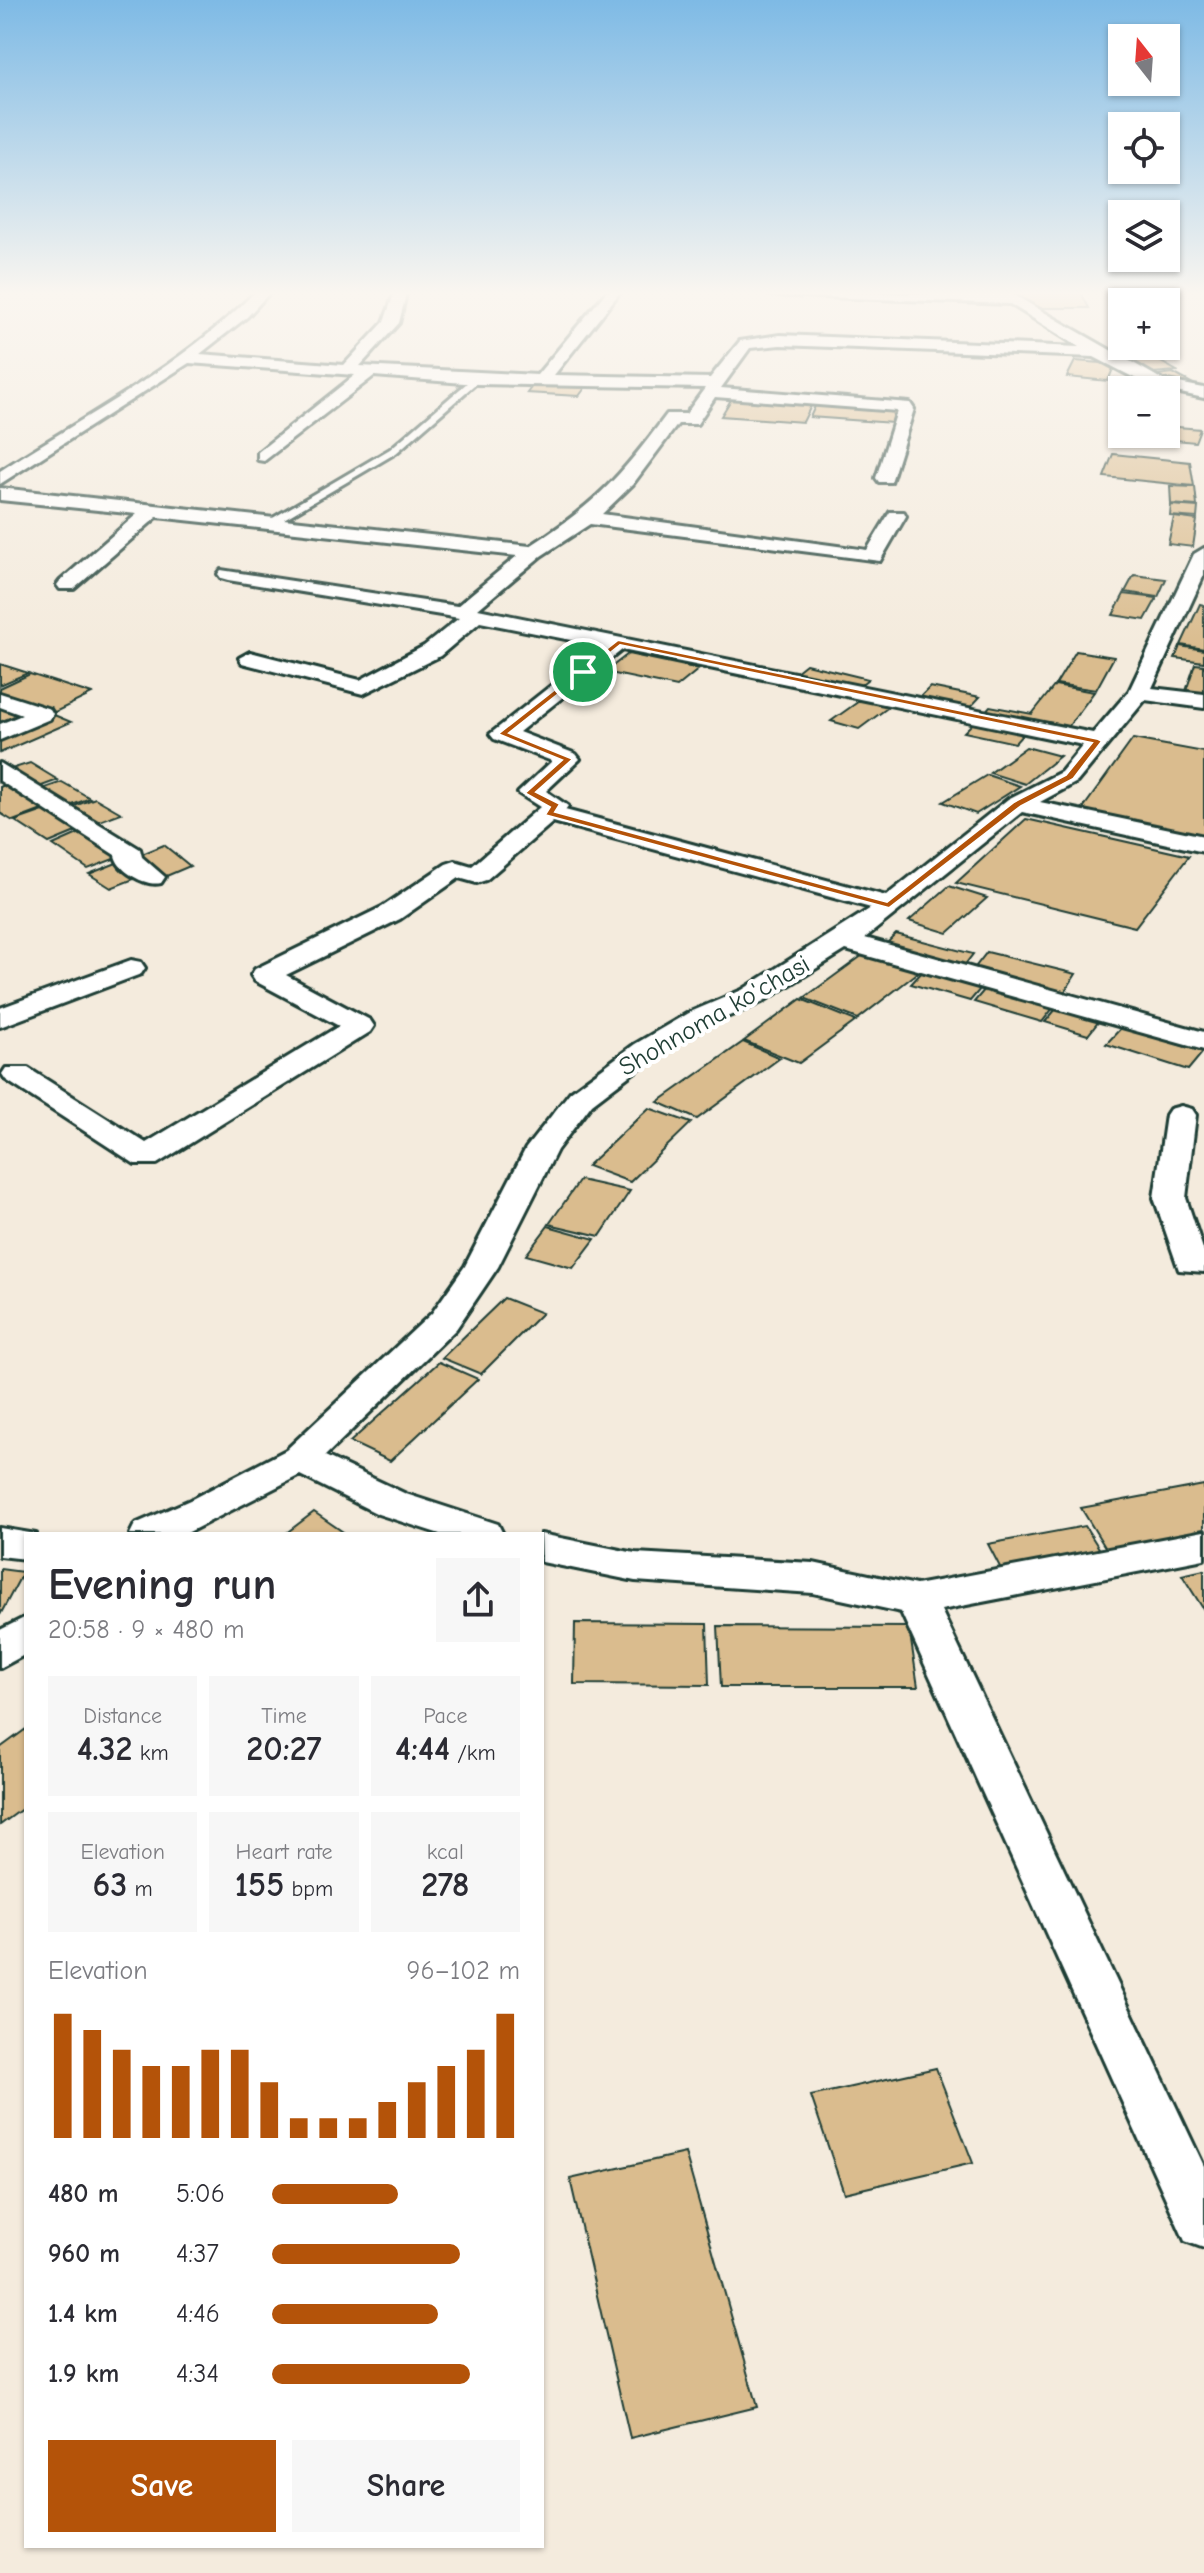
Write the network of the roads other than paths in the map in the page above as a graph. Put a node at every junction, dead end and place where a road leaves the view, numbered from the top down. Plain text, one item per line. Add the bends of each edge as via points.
1 (103, 411) edge
2 (320, 411) edge
3 (440, 411) edge
4 (697, 411) edge
5 (905, 411) edge
6 (14, 449) dead end
7 (42, 450) junction
8 (264, 456) dead end
9 (885, 478) dead end
10 (0, 479) edge
11 (0, 494) edge
12 (152, 511) junction
13 (897, 516) dead end
14 (587, 518) junction
15 (269, 524) junction
16 (534, 552) junction
17 (1204, 554) edge
18 (228, 574) dead end
19 (67, 585) dead end
20 (469, 614) junction
21 (618, 643) junction
22 (250, 658) dead end
23 (1139, 693) junction
24 (0, 700) edge
25 (1204, 701) edge
26 (0, 733) edge
27 (1098, 741) junction
28 (0, 770) edge
29 (1017, 804) junction
30 (548, 813) junction
31 (1204, 844) edge
32 (152, 877) dead end
33 (889, 905) junction
34 (842, 940) junction
35 (131, 968) dead end
36 (0, 1018) edge
37 (1204, 1041) edge
38 (6, 1071) edge
39 (1181, 1115) dead end
40 (1204, 1262) edge
41 (299, 1459) junction
42 (154, 1532) edge
43 (478, 1532) edge
44 (0, 1542) edge
45 (24, 1545) edge
46 (1204, 1545) edge
47 (544, 1550) edge
48 (916, 1600) junction
49 (24, 1634) edge
50 (0, 1652) edge
51 (1204, 2223) edge

1 - 7 street
2 - 8 street
3 - 15 lane via 393,451
4 - 14 street via 691,420 673,418 627,480
5 - 9 street
6 - 7 street
7 - 10 street
11 - 12 street
12 - 15 street
12 - 19 street
13 - 14 street via 873,557
14 - 16 street
15 - 16 street
16 - 20 street
17 - 23 street, Shohnoma ko'chasi
18 - 20 street
20 - 21 street
20 - 22 street via 432,651 363,687
21 - 27 street
21 - 30 street via 502,734 568,759 530,793 556,806
23 - 25 street
23 - 27 street, Shohnoma ko'chasi
24 - 26 street via 42,714
27 - 29 street, Shohnoma ko'chasi via 1069,777
28 - 32 street via 131,854 126,857
29 - 31 street
29 - 33 street, Shohnoma ko'chasi
30 - 33 street
30 - 38 street via 477,875 455,869 391,913 265,975 360,1026 146,1157
33 - 34 street, Shohnoma ko'chasi
34 - 37 street
34 - 41 street, Shohnoma ko'chasi via 752,996 645,1050 581,1098 542,1148 481,1267 444,1321
35 - 36 street
39 - 40 street via 1170,1198 1191,1263
41 - 42 street, Shohnoma ko'chasi
41 - 43 street via 392,1504
44 - 45 street
46 - 48 street
47 - 48 street via 635,1567 813,1578
48 - 51 street
49 - 50 street

